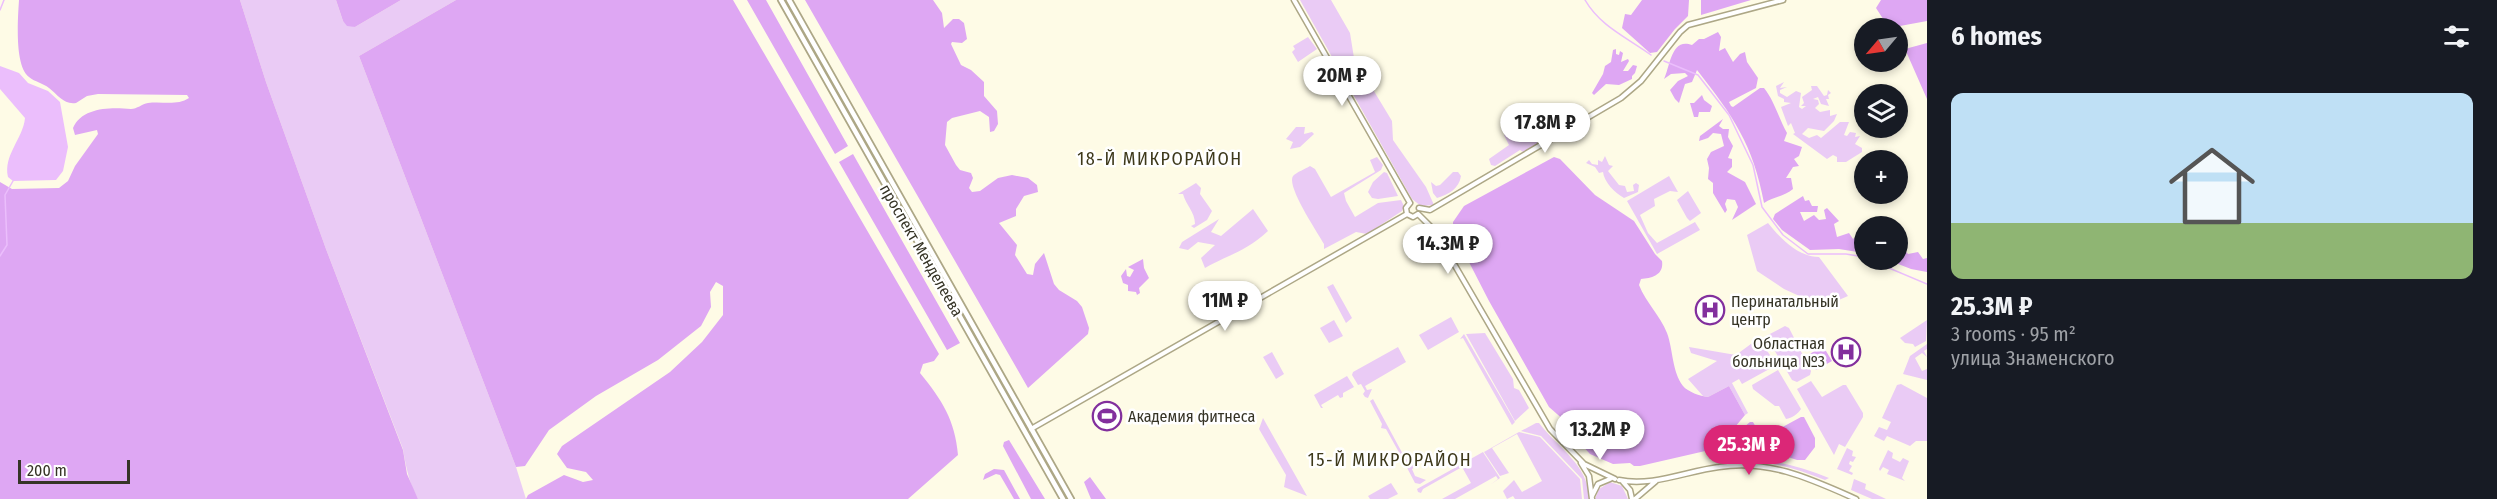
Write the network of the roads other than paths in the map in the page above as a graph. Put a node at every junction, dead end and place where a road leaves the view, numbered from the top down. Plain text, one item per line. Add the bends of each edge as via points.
1 (781, 0) edge
2 (789, 0) edge
3 (1294, 0) edge
4 (1783, 0) edge
5 (870, 143) junction
6 (864, 147) junction
7 (1410, 203) junction
8 (1419, 211) junction
9 (1407, 214) junction
10 (1031, 429) junction
11 (1577, 458) junction
12 (1659, 479) junction
13 (1617, 480) junction
14 (1592, 498) edge
15 (1063, 499) edge
16 (1071, 499) edge
17 (1633, 499) edge
18 (1856, 499) edge

1 - 6 main road, проспект Менделеева
2 - 5 main road, проспект Менделеева
3 - 7 main road
4 - 8 main road via 1688,25 1639,83 1621,98 1430,210
5 - 6 main road
5 - 10 main road, проспект Менделеева
6 - 15 main road, проспект Менделеева
7 - 8 main road via 1416,204
7 - 9 main road
8 - 9 main road via 1413,217
8 - 11 main road via 1443,245 1542,417
9 - 10 main road
10 - 16 main road, проспект Менделеева
11 - 13 main road
11 - 14 main road via 1588,476
12 - 13 main road
12 - 17 main road
12 - 18 main road via 1721,466 1757,465 1804,476
13 - 14 main road via 1601,481
13 - 17 main road via 1630,490

